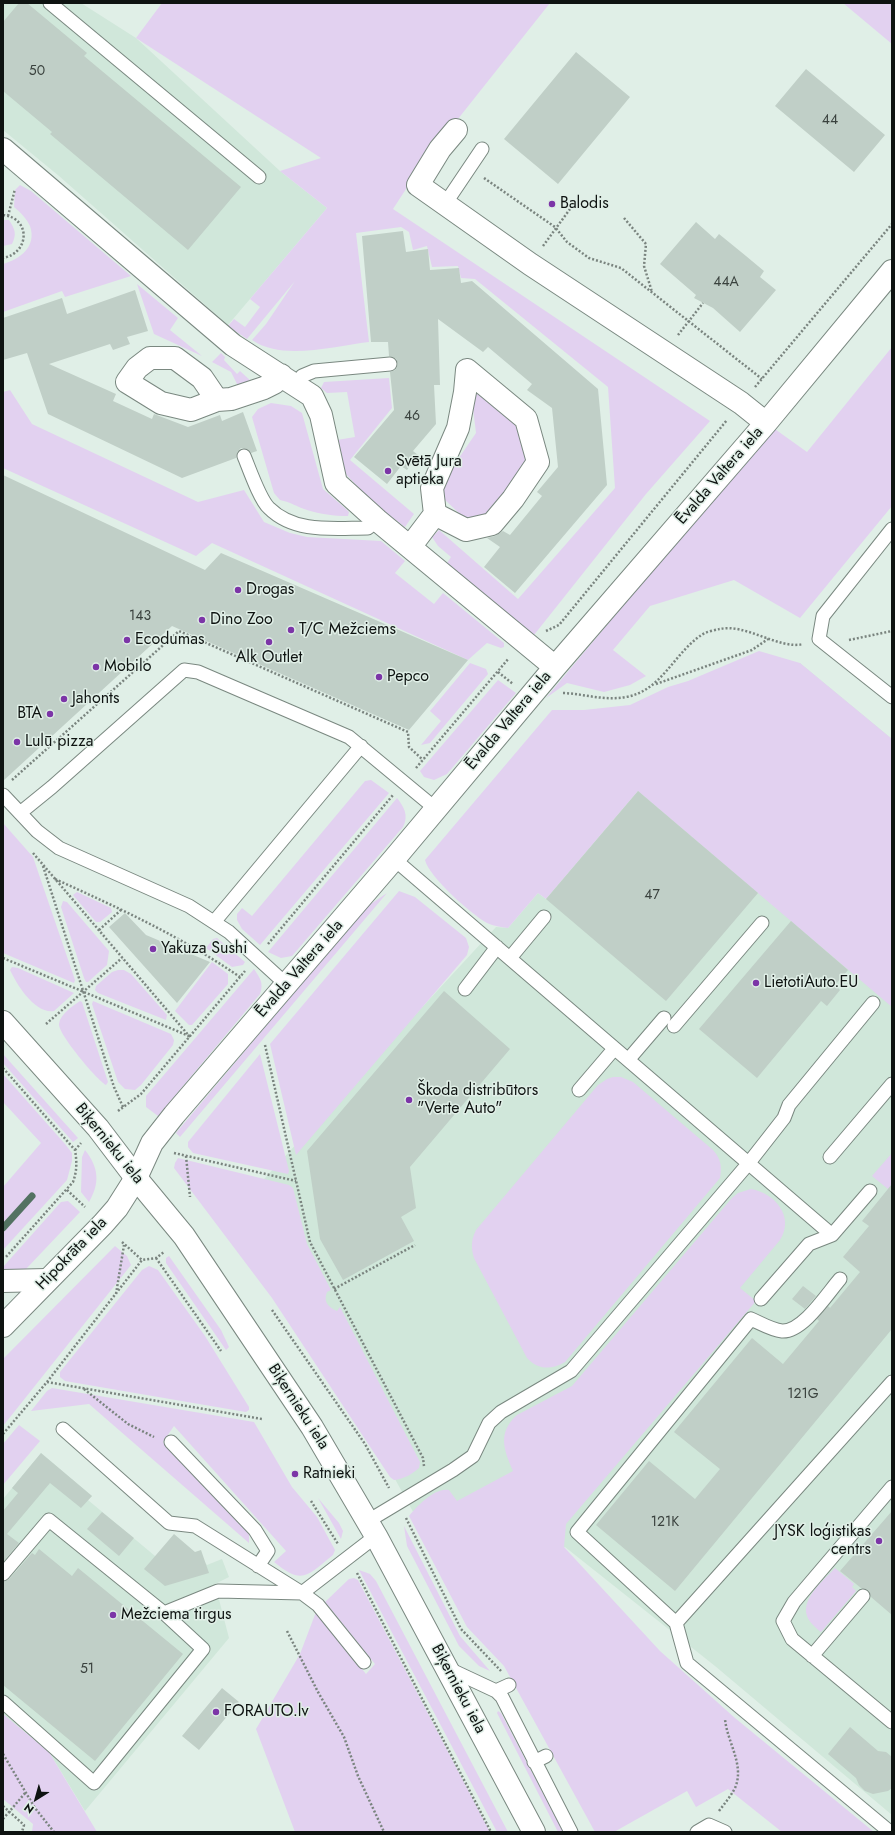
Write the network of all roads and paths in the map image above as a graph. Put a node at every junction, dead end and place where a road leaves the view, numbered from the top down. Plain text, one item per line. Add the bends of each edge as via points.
1 (50, 3) edge
2 (456, 130) dead end
3 (3, 149) edge
4 (482, 149) dead end
5 (468, 170) junction
6 (28, 171) junction
7 (259, 177) dead end
8 (445, 204) junction
9 (570, 209) dead end
10 (3, 215) edge
11 (8, 216) junction
12 (624, 218) dead end
13 (892, 224) edge
14 (555, 227) junction
15 (3, 258) edge
16 (530, 264) junction
17 (892, 271) edge
18 (652, 293) junction
19 (703, 303) dead end
20 (688, 322) junction
21 (664, 352) junction
22 (390, 364) dead end
23 (762, 379) junction
24 (288, 380) junction
25 (217, 400) dead end
26 (741, 403) junction
27 (766, 423) junction
28 (244, 456) dead end
29 (435, 514) junction
30 (377, 520) junction
31 (892, 529) edge
32 (410, 547) junction
33 (892, 631) edge
34 (768, 638) junction
35 (819, 639) junction
36 (523, 641) junction
37 (555, 667) junction
38 (655, 684) junction
39 (892, 697) edge
40 (557, 698) dead end
41 (361, 746) junction
42 (423, 760) junction
43 (404, 782) junction
44 (5, 790) edge
45 (436, 809) junction
46 (20, 814) junction
47 (32, 852) dead end
48 (394, 860) junction
49 (42, 863) junction
50 (55, 878) junction
51 (123, 909) junction
52 (544, 918) dead end
53 (214, 922) junction
54 (762, 923) dead end
55 (99, 930) junction
56 (497, 947) junction
57 (3, 958) edge
58 (122, 958) junction
59 (256, 958) junction
60 (510, 958) junction
61 (240, 977) junction
62 (287, 985) junction
63 (465, 988) dead end
64 (84, 991) junction
65 (873, 1003) dead end
66 (3, 1022) edge
67 (46, 1024) dead end
68 (190, 1037) junction
69 (264, 1042) dead end
70 (614, 1049) junction
71 (628, 1060) junction
72 (3, 1068) edge
73 (892, 1084) edge
74 (580, 1090) dead end
75 (123, 1107) junction
76 (118, 1111) dead end
77 (81, 1143) dead end
78 (75, 1150) junction
79 (174, 1153) dead end
80 (186, 1156) junction
81 (830, 1157) dead end
82 (748, 1164) junction
83 (136, 1178) junction
84 (296, 1181) junction
85 (67, 1190) junction
86 (870, 1191) dead end
87 (190, 1197) dead end
88 (85, 1207) dead end
89 (832, 1235) junction
90 (415, 1245) dead end
91 (164, 1252) dead end
92 (156, 1258) junction
93 (3, 1260) edge
94 (142, 1260) junction
95 (840, 1279) dead end
96 (47, 1280) junction
97 (3, 1281) edge
98 (334, 1288) junction
99 (116, 1295) junction
100 (761, 1299) dead end
101 (272, 1310) dead end
102 (3, 1326) edge
103 (221, 1351) dead end
104 (47, 1382) junction
105 (892, 1382) edge
106 (82, 1388) junction
107 (262, 1419) dead end
108 (63, 1429) dead end
109 (3, 1434) edge
110 (171, 1442) joint
111 (423, 1469) dead end
112 (387, 1484) junction
113 (392, 1485) dead end
114 (892, 1487) edge
115 (311, 1501) dead end
116 (399, 1504) junction
117 (372, 1529) junction
118 (348, 1559) junction
119 (258, 1566) junction
120 (3, 1574) edge
121 (302, 1593) junction
122 (863, 1596) dead end
123 (164, 1613) junction
124 (676, 1623) junction
125 (287, 1631) dead end
126 (812, 1656) junction
127 (364, 1662) dead end
128 (448, 1669) junction
129 (509, 1685) joint
130 (496, 1691) junction
131 (729, 1699) junction
132 (3, 1702) edge
133 (892, 1722) edge
134 (3, 1754) edge
135 (26, 1792) junction
136 (3, 1806) edge
137 (9, 1811) junction
138 (3, 1819) edge
139 (709, 1825) junction
140 (22, 1832) edge
141 (54, 1832) edge
142 (384, 1832) edge
143 (491, 1832) edge
144 (534, 1832) edge
145 (571, 1832) edge
146 (697, 1832) edge
147 (725, 1832) edge
148 (890, 1832) edge

1 - 7 lane
2 - 8 street via 440,149 418,185
3 - 6 street
4 - 5 lane
5 - 8 lane
5 - 14 path
6 - 11 path via 17,186
6 - 24 street via 233,345
8 - 16 street
9 - 14 path
10 - 11 path
11 - 15 path via 19,223 23,242 16,253
12 - 18 path via 646,244 644,266
13 - 23 path
14 - 16 path
14 - 18 path via 567,242 589,258 621,268
16 - 21 street
17 - 27 street, Ēvalda Valtera iela
18 - 20 path
19 - 20 path
20 - 21 path
20 - 23 path
21 - 26 street
22 - 24 lane via 314,371
23 - 26 path
24 - 25 street via 231,399
24 - 30 street via 312,396 321,415 336,483
26 - 27 street
26 - 36 path via 559,625
27 - 37 street, Ēvalda Valtera iela
28 - 30 lane via 268,508 292,524 318,528 368,528
29 - 29 street via 432,488 458,428 467,370 526,419 538,462 514,498 492,524 466,530
29 - 32 street
30 - 32 street
31 - 35 lane via 822,616
32 - 36 street
33 - 35 path via 847,640
34 - 35 path via 798,645
34 - 38 path via 752,650
34 - 38 path via 736,629 722,629 701,635 681,653
35 - 39 lane
36 - 37 street
36 - 42 path
37 - 45 street, Ēvalda Valtera iela
38 - 40 path via 628,697 608,700 583,694 562,693
41 - 43 lane
41 - 46 lane via 349,737 198,672 184,670
41 - 53 lane
42 - 43 path
42 - 44 path via 409,747 408,732 179,631
43 - 45 lane
43 - 59 path
44 - 46 lane
45 - 48 street, Ēvalda Valtera iela
46 - 53 lane via 59,848 189,906
47 - 49 path
48 - 56 lane
48 - 62 street, Ēvalda Valtera iela
49 - 50 path
49 - 64 path
50 - 51 path
50 - 55 path
51 - 55 path
51 - 61 path via 207,954
52 - 60 lane
53 - 59 lane via 229,932
54 - 71 lane via 669,1022
55 - 58 path
56 - 60 lane
56 - 63 lane
57 - 64 path
58 - 64 path
58 - 68 path
59 - 61 path
59 - 62 lane
60 - 70 lane
61 - 68 path
62 - 83 street, Ēvalda Valtera iela via 155,1138
64 - 67 path
64 - 68 path
64 - 75 path via 114,1087
65 - 82 lane via 789,1105 784,1118
66 - 83 street, Biķernieku iela via 98,1128
68 - 75 path via 141,1094
69 - 84 path
70 - 71 lane
70 - 74 lane
71 - 82 lane
72 - 78 path
73 - 81 lane
75 - 76 path
77 - 78 path
78 - 85 path via 76,1174
79 - 80 path
80 - 84 path
80 - 87 path
82 - 89 lane
82 - 116 lane via 571,1371 501,1412 489,1423 473,1456
83 - 96 street, Hipokrāta iela via 117,1208
83 - 117 street, Biķernieku iela via 184,1236 312,1427
84 - 98 path via 310,1242
85 - 88 path
85 - 93 path
86 - 89 lane
89 - 100 lane via 809,1244
90 - 98 path
91 - 92 path
92 - 94 path
92 - 103 path
94 - 99 path
94 - 99 path via 123,1244
95 - 124 lane via 802,1324 793,1329 782,1331 751,1318 577,1532
96 - 97 street
96 - 102 street, Hipokrāta iela
98 - 111 path via 424,1458
99 - 104 path
101 - 112 path via 365,1444
104 - 106 path
104 - 109 path
105 - 124 lane
106 - 107 path
106 - 110 path via 128,1424 162,1441
108 - 119 lane via 169,1523 195,1526
110 - 119 lane via 255,1530 268,1551
112 - 113 path
112 - 116 path
114 - 126 lane via 794,1602 783,1622 792,1639
115 - 118 path
116 - 117 lane
116 - 129 path via 461,1629 500,1669
117 - 118 lane
117 - 128 street, Biķernieku iela
118 - 121 lane
118 - 143 path via 399,1652
119 - 121 lane
120 - 123 lane via 49,1520
121 - 123 lane via 218,1591
121 - 127 lane via 318,1605
122 - 126 lane
123 - 132 lane via 203,1649 94,1783
124 - 131 lane via 687,1662
125 - 142 path via 344,1737 358,1776
126 - 133 lane
128 - 130 lane
128 - 144 street, Biķernieku iela
129 - 130 lane
130 - 145 lane via 540,1759
131 - 139 path via 725,1715 726,1728 736,1758 738,1779
131 - 148 lane
134 - 135 path
135 - 137 path
135 - 141 path
136 - 137 path
137 - 138 path
137 - 140 path via 24,1825
139 - 146 lane
139 - 147 lane

